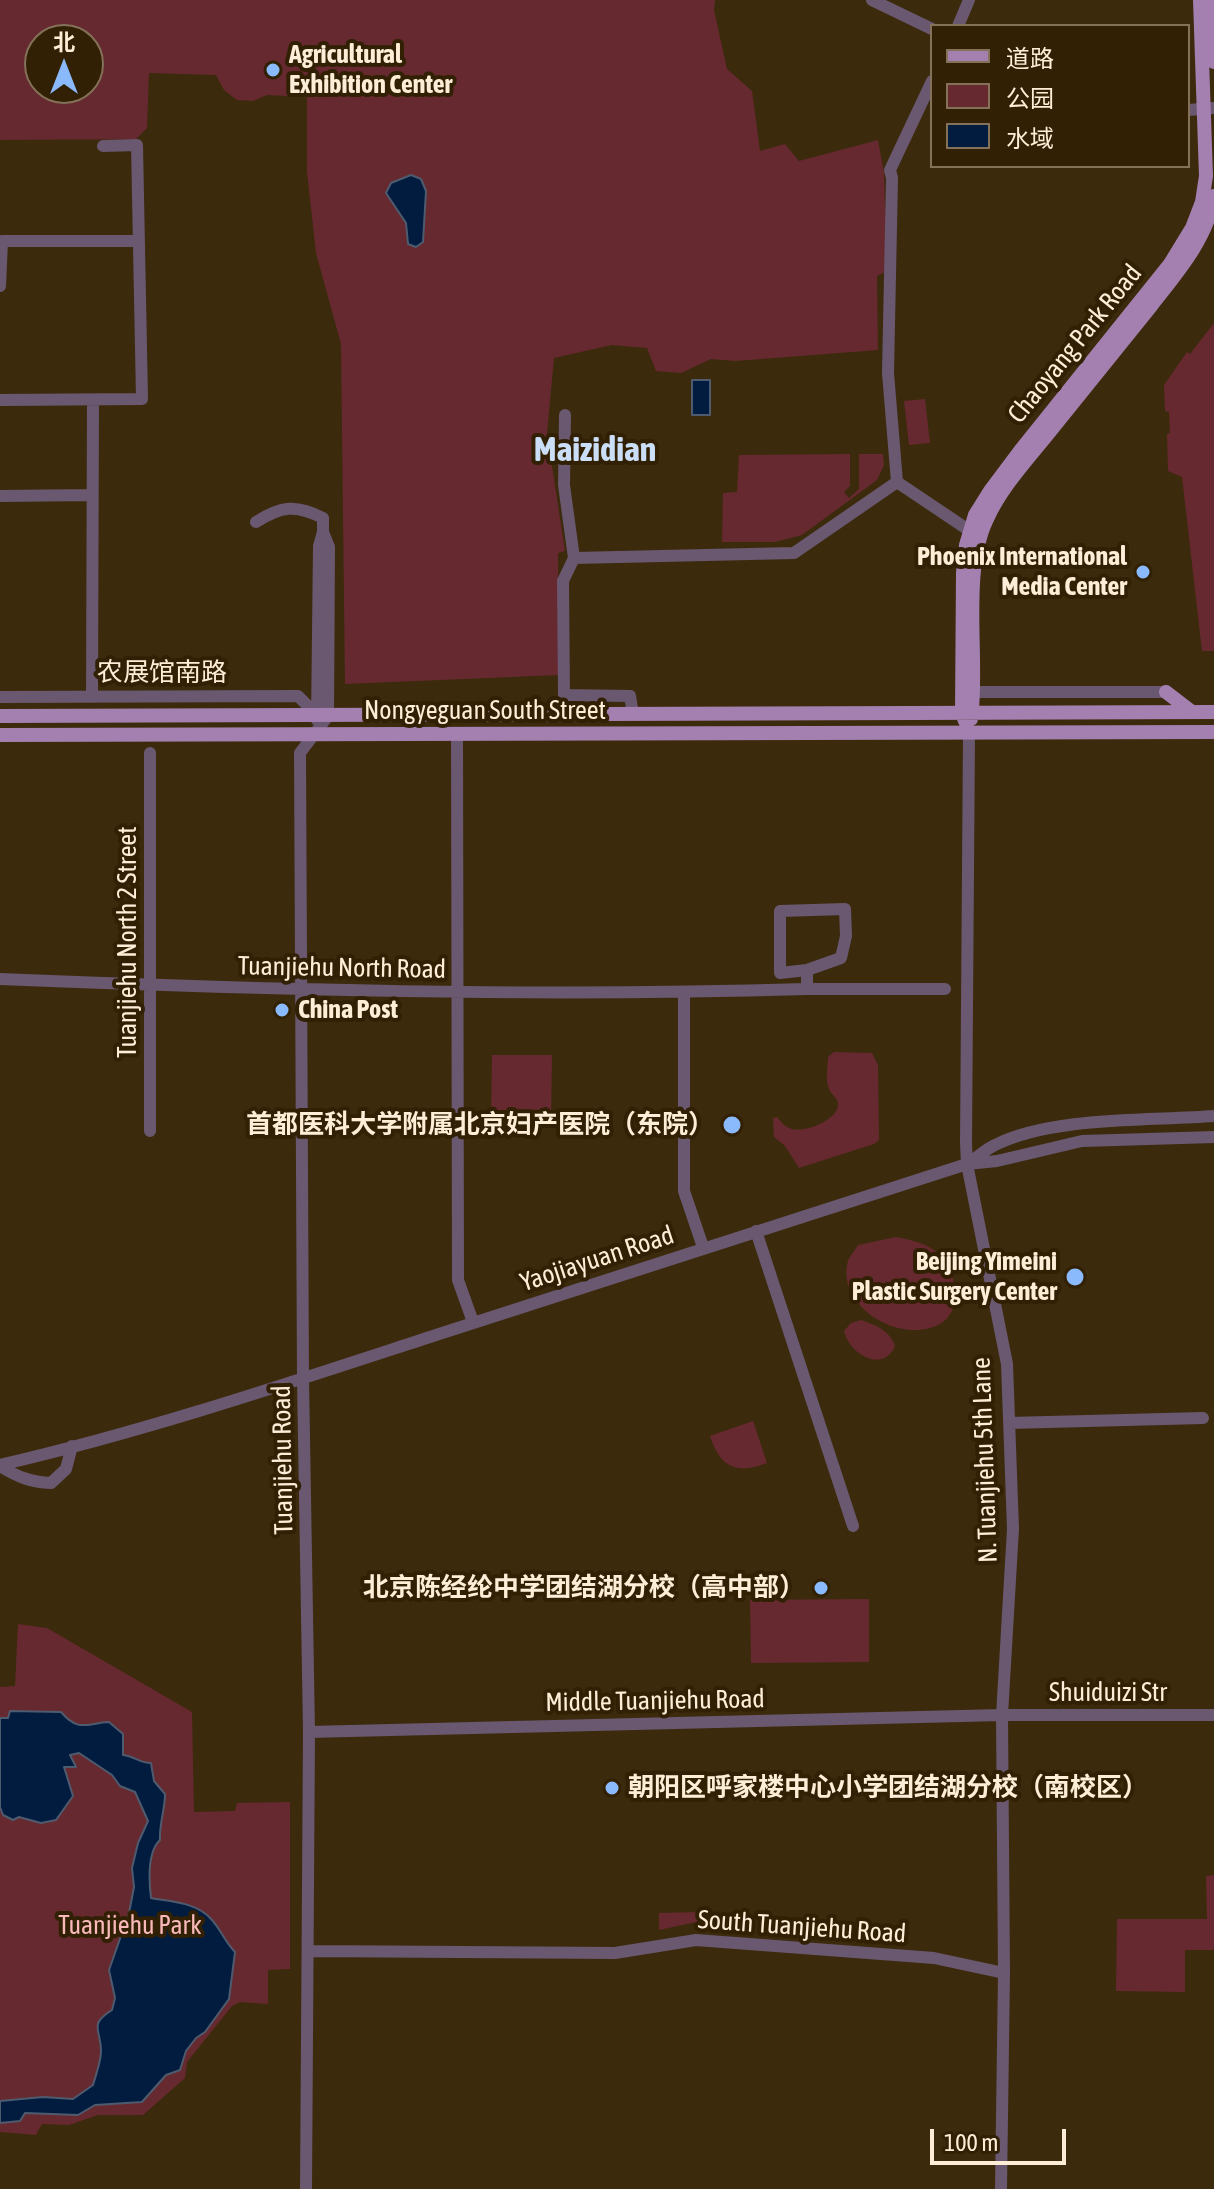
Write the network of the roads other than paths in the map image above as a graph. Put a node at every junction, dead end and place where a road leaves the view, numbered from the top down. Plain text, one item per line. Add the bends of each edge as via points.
1 (872, 0) edge
2 (969, 0) edge
3 (1200, 0) edge
4 (1211, 0) edge
5 (959, 24) edge
6 (930, 28) edge
7 (1214, 62) edge
8 (930, 85) edge
9 (1210, 108) edge
10 (1190, 110) edge
11 (103, 146) dead end
12 (1214, 196) edge
13 (138, 241) junction
14 (0, 286) edge
15 (0, 400) edge
16 (93, 400) junction
17 (565, 415) dead end
18 (897, 482) junction
19 (92, 495) junction
20 (0, 496) edge
21 (256, 522) dead end
22 (970, 531) junction
23 (574, 558) junction
24 (972, 692) junction
25 (1166, 692) joint
26 (0, 697) edge
27 (92, 697) junction
28 (1192, 712) junction
29 (1214, 712) edge
30 (967, 713) junction
31 (633, 714) junction
32 (0, 716) edge
33 (322, 716) junction
34 (1214, 732) edge
35 (969, 733) junction
36 (0, 735) edge
37 (316, 735) junction
38 (457, 735) junction
39 (150, 753) dead end
40 (807, 970) junction
41 (0, 979) edge
42 (151, 985) junction
43 (807, 989) junction
44 (945, 989) dead end
45 (301, 990) junction
46 (459, 992) junction
47 (684, 993) junction
48 (1214, 1116) edge
49 (150, 1131) dead end
50 (1214, 1137) edge
51 (967, 1164) junction
52 (756, 1231) junction
53 (703, 1247) junction
54 (473, 1322) junction
55 (303, 1379) junction
56 (1203, 1418) dead end
57 (1009, 1423) junction
58 (72, 1446) junction
59 (0, 1466) edge
60 (853, 1526) dead end
61 (1002, 1715) junction
62 (1214, 1715) edge
63 (309, 1732) junction
64 (308, 1951) junction
65 (1004, 1973) junction
66 (306, 2189) edge
67 (1001, 2189) edge

1 - 6 street
2 - 5 street
3 - 9 main road, Chaoyang Park Road
4 - 7 main road
8 - 18 street via 890,170 888,373
9 - 10 street
9 - 22 main road, Chaoyang Park Road via 1206,176 1192,228 1170,264 990,491
11 - 13 street via 137,145
12 - 24 main road, Chaoyang Park Road via 1203,232 1181,268 1000,495 986,520 975,574
13 - 14 street via 2,241
13 - 16 street via 142,399
15 - 16 street
16 - 19 street
17 - 23 street via 564,485
18 - 22 street
18 - 23 street via 794,553
19 - 20 street
19 - 27 street
21 - 33 street via 276,509 299,508 323,518 329,547
22 - 30 main road, Chaoyang Park Road via 963,573
23 - 31 street via 563,581 564,695 630,696
24 - 25 street
24 - 30 main road, Chaoyang Park Road
25 - 28 main road
26 - 27 street, 农展馆南路
27 - 33 street, 农展馆南路 via 298,696
28 - 29 main road, Nongyeguan South Street
28 - 30 main road, Nongyeguan South Street
30 - 31 main road, Nongyeguan South Street
30 - 35 main road
31 - 33 main road, Nongyeguan South Street
32 - 33 main road, 农展馆南路
33 - 37 street, Tuanjiehu Road
34 - 35 main road, Nongyeguan South Street
35 - 38 main road, Nongyeguan South Street
35 - 51 street, N. Tuanjiehu 5th Lane
36 - 37 main road, Nongyeguan South Street
37 - 38 main road, Nongyeguan South Street
37 - 45 street, Tuanjiehu Road via 300,753
38 - 46 street
39 - 42 street, Tuanjiehu North 2 Street
40 - 40 street via 841,958 845,909 780,911 780,973
40 - 43 street
41 - 42 street, Tuanjiehu North Road
42 - 45 street, Tuanjiehu North Road
42 - 49 street, Tuanjiehu North 2 Street
43 - 44 street, Tuanjiehu North Road
43 - 47 street, Tuanjiehu North Road
45 - 46 street, Tuanjiehu North Road
45 - 55 street, Tuanjiehu Road
46 - 47 street, Tuanjiehu North Road
46 - 54 street via 458,1280
47 - 53 street via 684,1191
48 - 51 street via 1039,1131 995,1145
50 - 51 street, Yaojiayuan Road via 1082,1141
51 - 52 street, Yaojiayuan Road
51 - 57 street, N. Tuanjiehu 5th Lane via 1007,1364
52 - 53 street, Yaojiayuan Road
52 - 60 street
53 - 54 street, Yaojiayuan Road
54 - 55 street, Yaojiayuan Road
55 - 58 street, Yaojiayuan Road
55 - 63 street, Tuanjiehu Road
56 - 57 street
57 - 61 street, N. Tuanjiehu 5th Lane via 1013,1529
58 - 59 street, Yaojiayuan Road
58 - 59 street via 66,1469 51,1483 32,1482
61 - 62 street, Shuiduizi Str
61 - 63 street, Middle Tuanjiehu Road
61 - 65 street, N. Tuanjiehu 5th Lane
63 - 64 street, Tuanjiehu Road
64 - 65 street, South Tuanjiehu Road via 615,1953 696,1940 934,1958
64 - 66 street, Tuanjiehu Road
65 - 67 street, N. Tuanjiehu 5th Lane

